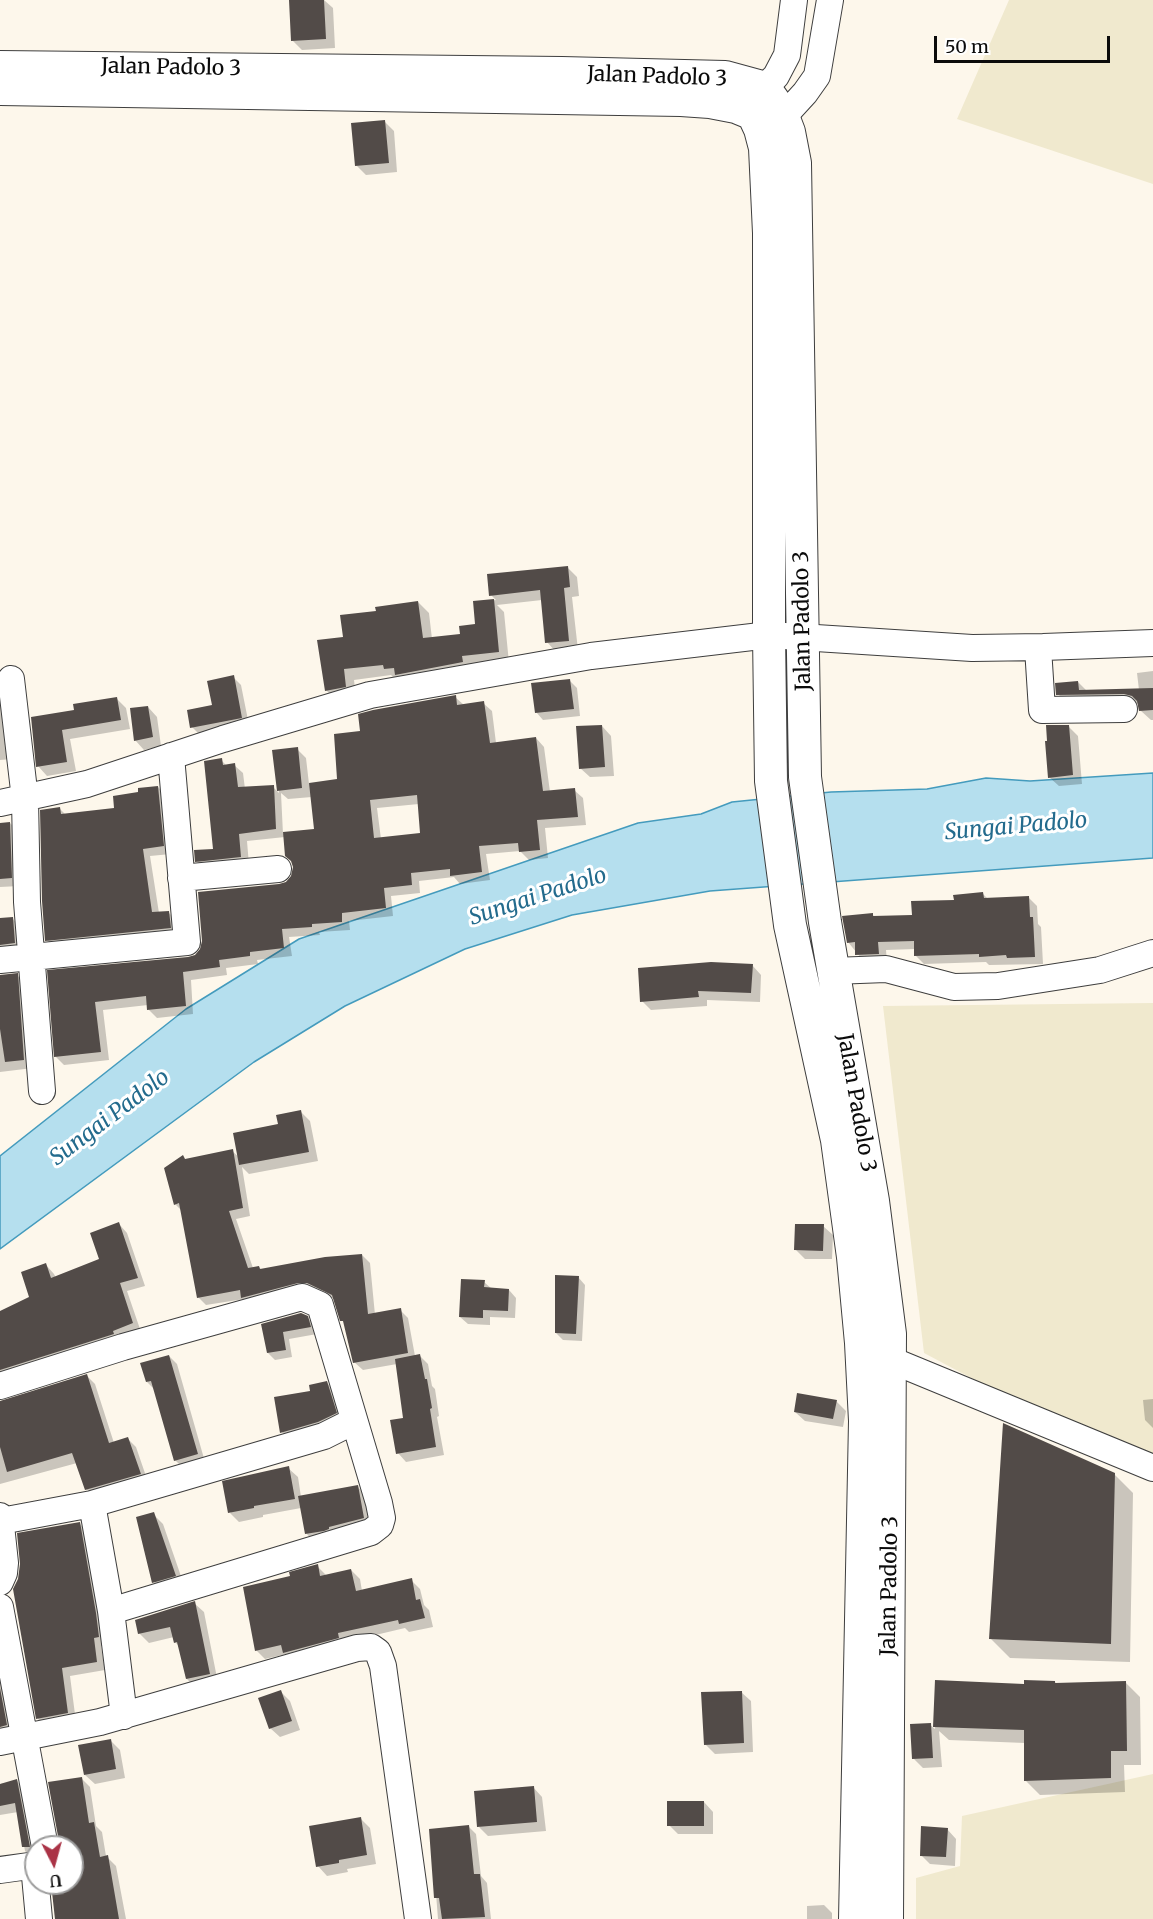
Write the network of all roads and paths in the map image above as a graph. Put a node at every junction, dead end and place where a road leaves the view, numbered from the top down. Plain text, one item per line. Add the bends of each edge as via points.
1 (794, 0) edge
2 (830, 0) edge
3 (0, 67) edge
4 (561, 85) junction
5 (0, 89) edge
6 (762, 90) junction
7 (783, 117) junction
8 (782, 233) junction
9 (769, 635) junction
10 (804, 636) junction
11 (1153, 643) edge
12 (1038, 648) junction
13 (11, 679) dead end
14 (1124, 709) dead end
15 (171, 756) junction
16 (25, 799) junction
17 (0, 804) edge
18 (278, 869) dead end
19 (181, 878) junction
20 (1153, 953) edge
21 (31, 957) junction
22 (0, 960) edge
23 (833, 971) junction
24 (42, 1091) dead end
25 (891, 1360) junction
26 (0, 1386) edge
27 (354, 1421) junction
28 (1153, 1468) edge
29 (92, 1504) junction
30 (1, 1518) edge
31 (0, 1582) edge
32 (0, 1607) edge
33 (111, 1611) junction
34 (124, 1716) junction
35 (26, 1738) junction
36 (0, 1742) edge
37 (888, 1760) junction
38 (857, 1761) junction
39 (36, 1835) edge
40 (24, 1863) edge
41 (0, 1870) edge
42 (39, 1895) edge
43 (39, 1919) edge
44 (418, 1919) edge
45 (855, 1919) edge
46 (887, 1919) edge

1 - 6 street via 787,54 776,76
2 - 7 street via 817,76
3 - 4 street, Jalan Padolo 3
4 - 5 street, Jalan Padolo 3
4 - 6 street, Jalan Padolo 3 via 725,77
4 - 8 street, Jalan Padolo 3 via 710,102 753,114 765,148
6 - 7 street, Jalan Padolo 3
7 - 8 street, Jalan Padolo 3 via 795,163
8 - 9 street, Jalan Padolo 3
8 - 10 street, Jalan Padolo 3
9 - 10 street
9 - 15 street via 591,656 370,695
9 - 38 street, Jalan Padolo 3 via 771,781 790,925 837,1140 861,1343 865,1421
10 - 12 street via 972,648
10 - 23 street, Jalan Padolo 3 via 805,777
11 - 12 street
12 - 14 street via 1042,710
13 - 16 street
15 - 16 street via 87,784
15 - 19 street
16 - 17 street
16 - 21 street
18 - 19 street
19 - 21 street via 187,942
20 - 23 street via 1100,970 998,986 954,987 886,969
21 - 22 street
21 - 24 street
23 - 25 street, Jalan Padolo 3 via 873,1201
25 - 28 street
25 - 37 street, Jalan Padolo 3
26 - 27 street via 302,1297 320,1305
27 - 29 street via 324,1436
27 - 33 street via 382,1518 376,1529
29 - 30 street
29 - 33 street
30 - 31 street via 5,1563
32 - 35 street
33 - 34 street
34 - 35 street
34 - 44 street via 371,1647 378,1652 383,1666
35 - 36 street
35 - 39 street
37 - 38 street
37 - 46 street, Jalan Padolo 3
38 - 45 street, Jalan Padolo 3
40 - 41 street
42 - 43 street

